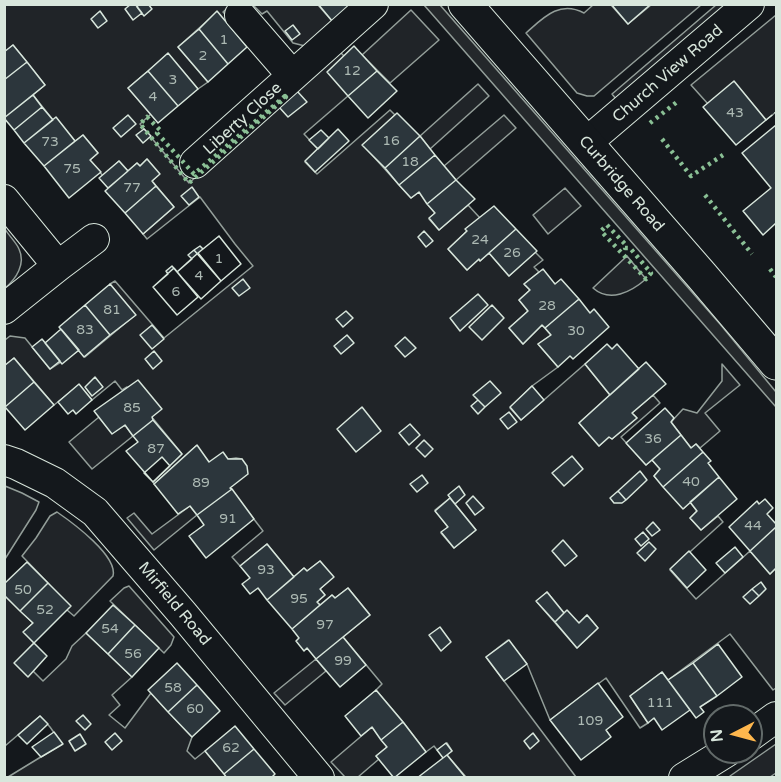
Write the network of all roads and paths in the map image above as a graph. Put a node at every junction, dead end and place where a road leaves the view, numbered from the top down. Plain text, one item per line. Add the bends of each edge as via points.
1 (373, 4) edge
2 (465, 4) edge
3 (749, 4) edge
4 (240, 15) dead end
5 (292, 75) junction
6 (586, 144) junction
7 (195, 162) dead end
8 (4, 200) edge
9 (94, 239) dead end
10 (58, 266) junction
11 (4, 309) edge
12 (777, 363) edge
13 (4, 460) edge
14 (777, 717) edge
15 (763, 727) edge
16 (706, 764) edge
17 (319, 777) edge
18 (684, 777) edge

1 - 5 street, Liberty Close
2 - 6 main road, Curbridge Road
3 - 6 street, Church View Road
4 - 5 street, Liberty Close
5 - 7 street, Liberty Close
6 - 12 main road, Curbridge Road
8 - 10 street
9 - 10 street
10 - 11 street
13 - 17 street, Mirfield Road via 55,483 96,512
14 - 15 street
16 - 18 street

